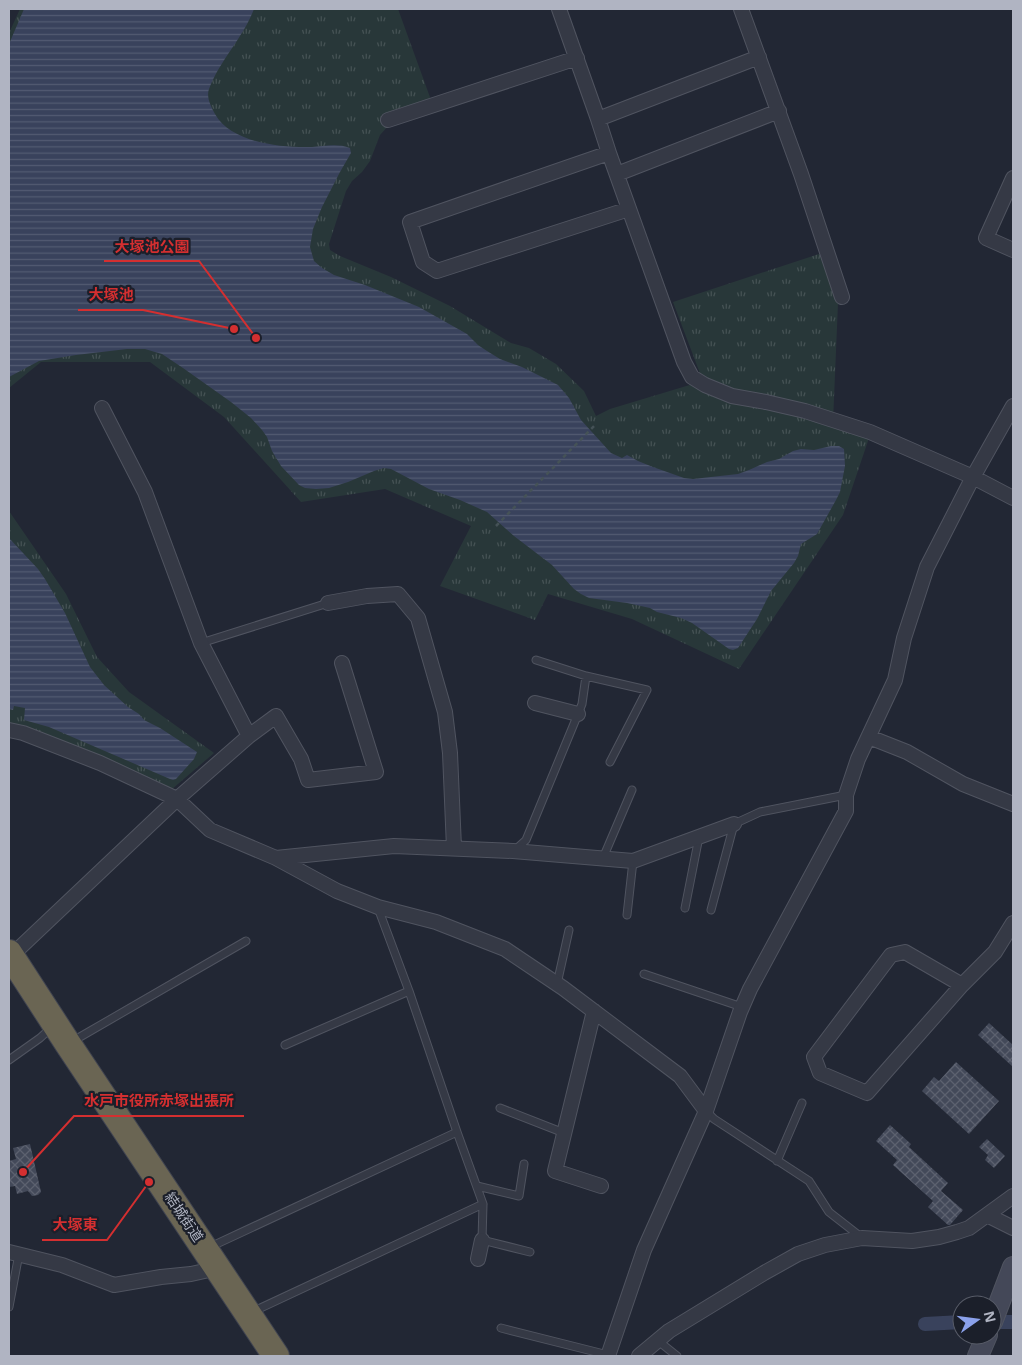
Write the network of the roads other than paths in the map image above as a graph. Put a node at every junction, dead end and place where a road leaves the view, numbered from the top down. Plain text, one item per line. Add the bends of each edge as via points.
1 (559, 9) edge
2 (741, 9) edge
3 (759, 57) junction
4 (576, 58) junction
5 (779, 111) junction
6 (598, 118) junction
7 (388, 120) dead end
8 (609, 154) junction
9 (617, 174) junction
10 (1013, 178) edge
11 (629, 209) junction
12 (1013, 250) edge
13 (842, 297) dead end
14 (1013, 406) edge
15 (102, 408) dead end
16 (973, 476) junction
17 (1013, 498) edge
18 (328, 603) joint
19 (201, 643) junction
20 (536, 660) dead end
21 (342, 663) dead end
22 (586, 676) junction
23 (536, 703) dead end
24 (578, 714) junction
25 (9, 730) edge
26 (249, 736) junction
27 (869, 738) junction
28 (610, 762) dead end
29 (632, 790) dead end
30 (846, 795) junction
31 (177, 799) junction
32 (1013, 804) edge
33 (734, 824) junction
34 (699, 837) junction
35 (454, 848) junction
36 (513, 851) junction
37 (276, 858) junction
38 (603, 858) junction
39 (633, 861) junction
40 (378, 907) junction
41 (685, 908) dead end
42 (711, 910) dead end
43 (627, 915) dead end
44 (1013, 923) edge
45 (569, 930) dead end
46 (246, 941) dead end
47 (10, 954) edge
48 (644, 974) dead end
49 (557, 984) junction
50 (962, 985) junction
51 (409, 991) junction
52 (742, 1007) junction
53 (594, 1011) junction
54 (61, 1034) junction
55 (285, 1045) dead end
56 (9, 1060) edge
57 (802, 1103) dead end
58 (500, 1108) dead end
59 (706, 1111) junction
60 (457, 1132) junction
61 (564, 1133) junction
62 (777, 1160) junction
63 (524, 1164) dead end
64 (477, 1186) junction
65 (601, 1186) dead end
66 (1013, 1196) edge
67 (483, 1204) junction
68 (987, 1215) junction
69 (1013, 1228) edge
70 (862, 1238) junction
71 (482, 1240) junction
72 (530, 1252) dead end
73 (14, 1253) edge
74 (211, 1258) junction
75 (478, 1258) dead end
76 (1013, 1267) edge
77 (1002, 1296) edge
78 (9, 1307) edge
79 (248, 1314) junction
80 (502, 1328) dead end
81 (658, 1340) junction
82 (276, 1356) edge
83 (608, 1356) edge
84 (639, 1356) edge
85 (677, 1356) edge

1 - 4 street
2 - 3 street
3 - 5 street
3 - 6 street
4 - 6 street
4 - 7 street
5 - 9 street
5 - 13 street
6 - 8 street
8 - 9 street
8 - 11 street via 410,222 423,262 437,271
9 - 11 street
10 - 12 street via 986,238
11 - 16 street via 684,362 692,376 732,396 805,411 870,432
14 - 16 street
15 - 19 street via 144,492
16 - 17 street
16 - 27 street via 927,567 904,638 895,680
18 - 19 lane
18 - 35 street via 398,594 418,618 445,712
19 - 26 street
20 - 22 lane
21 - 26 street via 376,772 308,780 301,758 276,716
22 - 24 lane
22 - 28 lane via 647,690
23 - 24 street
24 - 36 lane via 526,840
25 - 31 street via 23,732 100,763
26 - 31 street
27 - 30 street
27 - 32 street via 907,752 963,784
29 - 38 lane
30 - 33 lane via 760,812
30 - 52 street via 846,811
31 - 37 street via 210,830
31 - 47 street
33 - 34 street
33 - 42 lane
34 - 39 street
34 - 41 lane
35 - 36 street
35 - 37 street via 394,846
36 - 38 street
37 - 40 street via 337,891
38 - 39 street
39 - 43 lane
40 - 49 street via 436,922 506,949
40 - 51 lane
44 - 50 street via 995,952
45 - 49 lane
46 - 54 lane
47 - 54 highway, 結城街道
48 - 52 lane
49 - 53 street
50 - 50 street via 866,1093 820,1073 814,1057 891,955 905,952
51 - 55 lane
51 - 60 lane
52 - 59 street
53 - 59 street via 680,1076
53 - 61 street
54 - 56 lane via 40,1038
54 - 74 highway, 結城街道
57 - 62 lane
58 - 61 lane
59 - 62 lane
59 - 83 street via 644,1250
60 - 64 lane
60 - 74 lane
61 - 65 street via 555,1171
62 - 70 lane via 809,1182 829,1212
63 - 64 lane via 519,1196
64 - 67 lane
66 - 68 street
67 - 71 lane
67 - 79 lane
68 - 69 street
68 - 70 street via 969,1228 939,1237 912,1241
70 - 81 street via 798,1254
71 - 72 lane
71 - 75 street
73 - 74 street via 62,1265 114,1285 191,1274
73 - 78 lane
74 - 79 highway, 結城街道
76 - 77 street
79 - 82 highway, 結城街道
80 - 83 lane
81 - 84 street
81 - 85 lane

